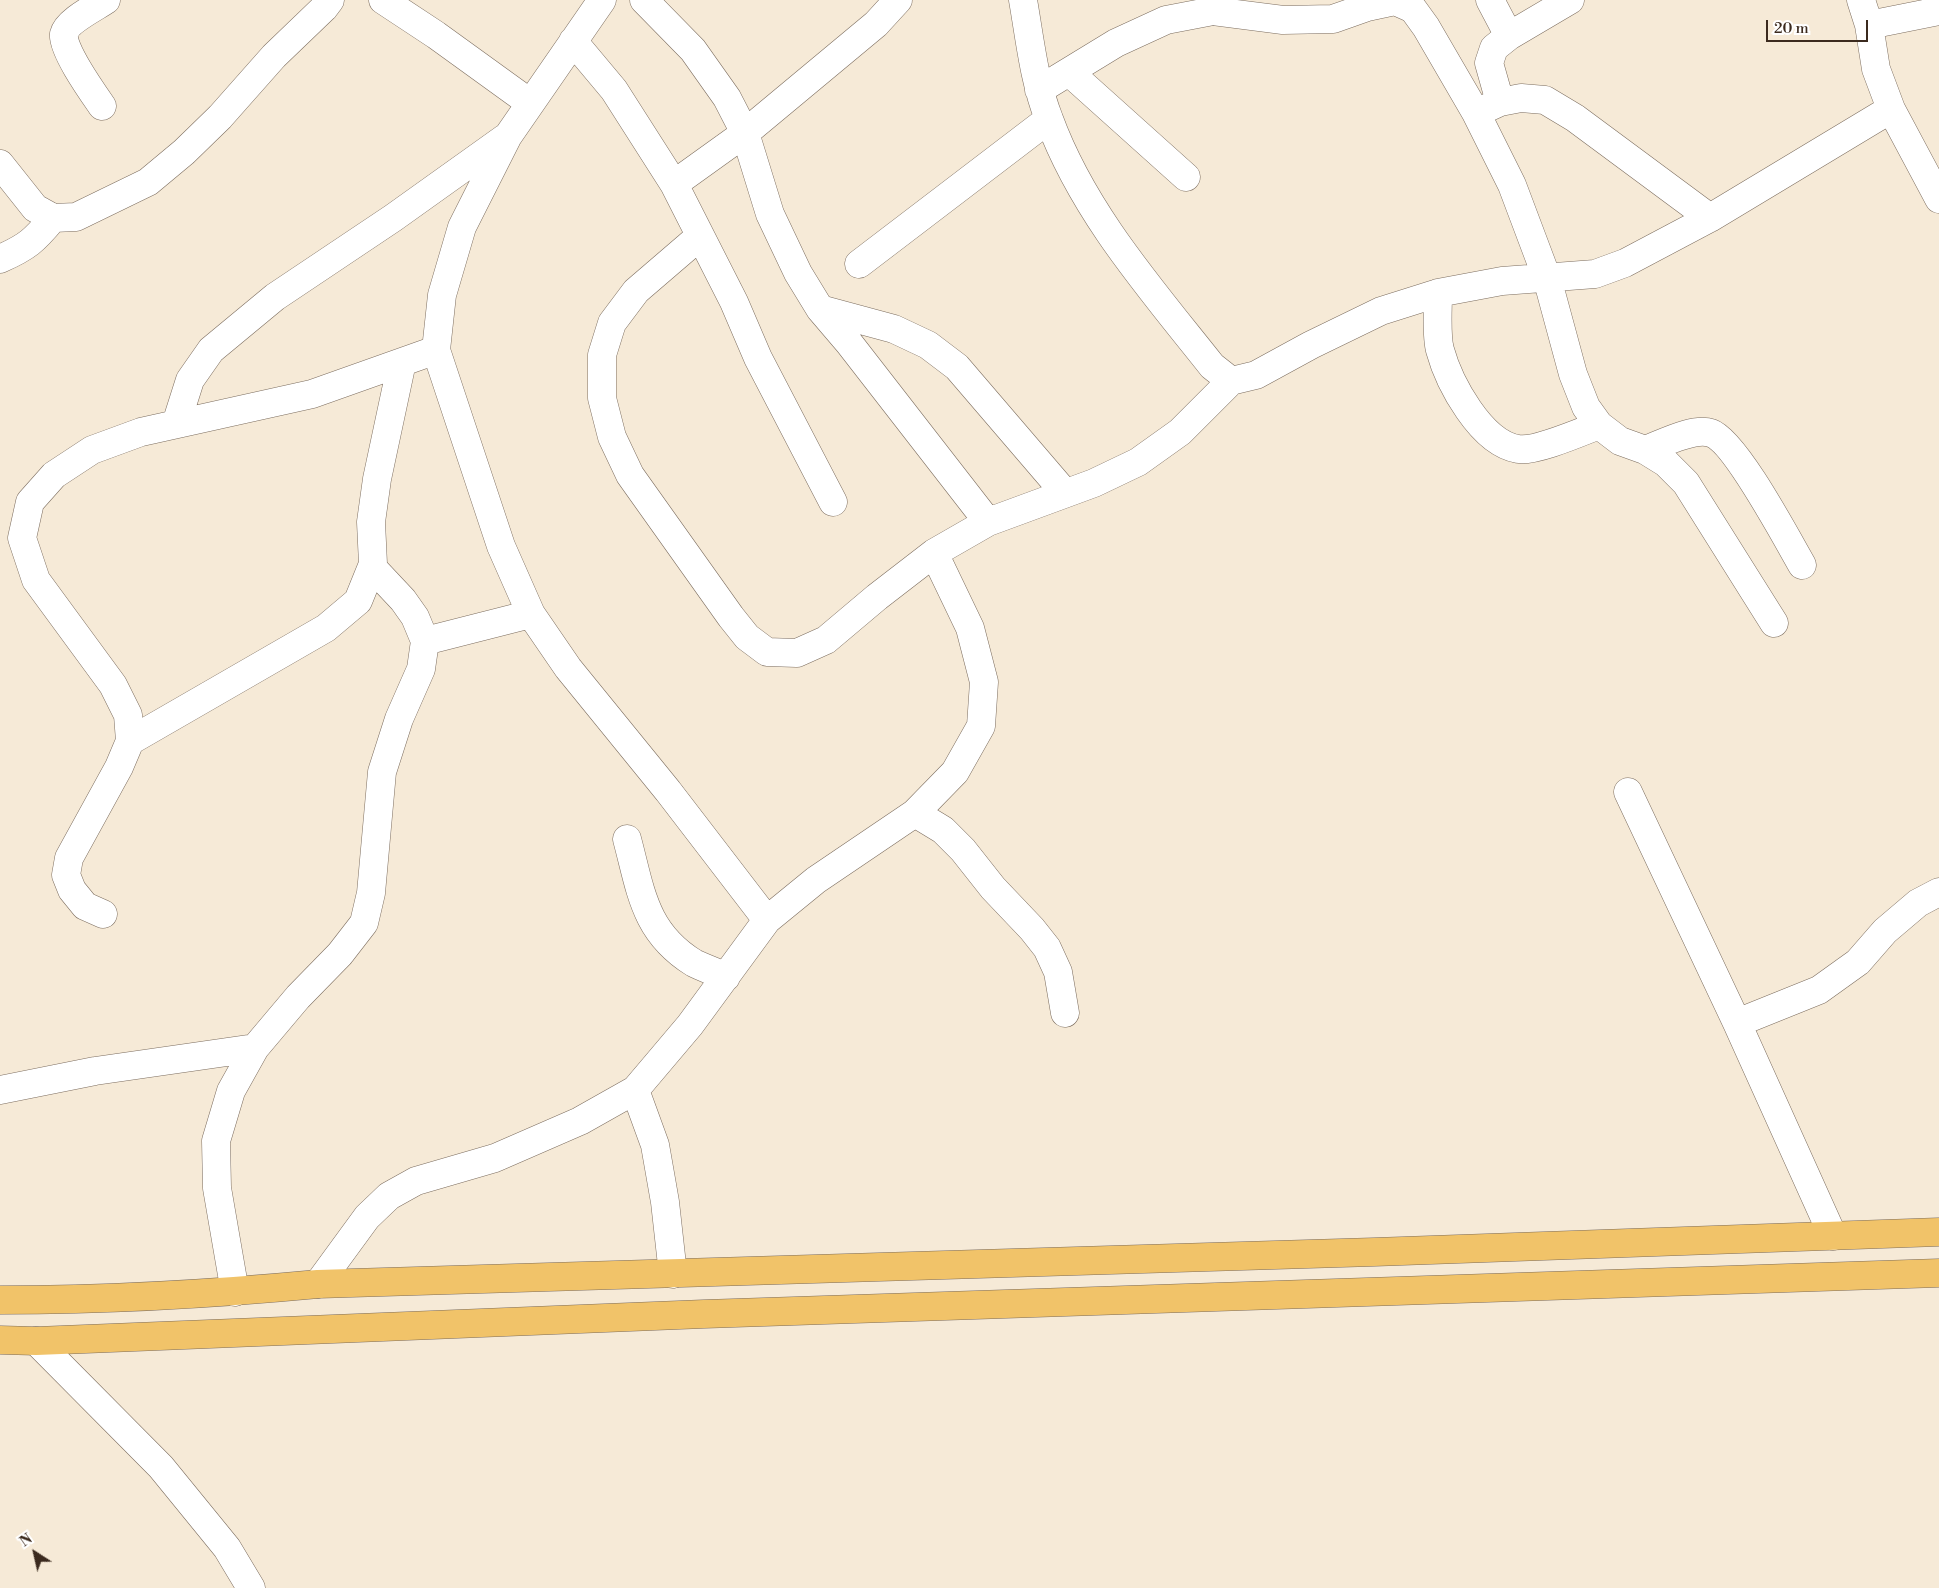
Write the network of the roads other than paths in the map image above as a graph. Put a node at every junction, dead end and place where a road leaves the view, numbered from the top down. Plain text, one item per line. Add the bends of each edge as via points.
1 (106, 0) edge
2 (330, 0) edge
3 (383, 0) edge
4 (602, 0) edge
5 (644, 0) edge
6 (898, 0) edge
7 (1023, 0) edge
8 (1490, 0) edge
9 (1570, 0) edge
10 (1214, 5) edge
11 (1939, 11) edge
12 (1865, 12) edge
13 (1509, 36) junction
14 (573, 41) junction
15 (1069, 72) junction
16 (1039, 90) junction
17 (1500, 102) junction
18 (530, 103) junction
19 (102, 106) dead end
20 (1891, 109) junction
21 (1476, 113) junction
22 (1049, 119) junction
23 (745, 132) junction
24 (508, 136) junction
25 (0, 164) edge
26 (1186, 177) dead end
27 (674, 184) junction
28 (1939, 199) edge
29 (52, 218) junction
30 (1710, 218) junction
31 (700, 236) junction
32 (0, 259) edge
33 (859, 264) dead end
34 (1547, 278) junction
35 (1438, 293) junction
36 (820, 309) junction
37 (436, 350) junction
38 (402, 362) junction
39 (1231, 381) junction
40 (176, 424) junction
41 (1599, 425) junction
42 (1644, 450) junction
43 (1065, 493) junction
44 (833, 502) dead end
45 (988, 522) junction
46 (934, 553) junction
47 (1802, 565) dead end
48 (372, 567) junction
49 (531, 614) junction
50 (1774, 623) dead end
51 (425, 641) junction
52 (130, 741) junction
53 (1628, 792) dead end
54 (915, 813) junction
55 (627, 839) dead end
56 (1939, 892) edge
57 (103, 914) dead end
58 (767, 920) junction
59 (726, 977) junction
60 (1065, 1013) dead end
61 (1738, 1023) junction
62 (255, 1048) junction
63 (0, 1090) edge
64 (636, 1090) junction
65 (1939, 1232) edge
66 (1833, 1236) junction
67 (1939, 1273) edge
68 (673, 1274) junction
69 (318, 1284) junction
70 (235, 1292) junction
71 (0, 1300) edge
72 (0, 1340) edge
73 (36, 1341) junction
74 (251, 1588) edge

1 - 19 street via 81,16 64,34 66,49
2 - 29 street via 220,117 148,182 76,217
3 - 18 street
4 - 14 street
5 - 23 street via 693,50 727,98
6 - 23 street via 876,24
7 - 16 street
8 - 13 street
9 - 13 street
10 - 15 street via 1166,20 1116,43
10 - 21 street via 1283,20 1333,19 1395,1 1413,9
11 - 12 street
12 - 20 street via 1876,69
13 - 17 street via 1494,48 1489,63
14 - 18 street
14 - 27 street via 614,90
15 - 16 street
15 - 26 street
16 - 22 street
17 - 21 street
17 - 30 street via 1521,98 1544,100 1575,118
18 - 24 street
20 - 28 street
20 - 30 street
21 - 34 street via 1512,185
22 - 33 street
22 - 39 street via 1070,168 1109,232 1212,366
23 - 27 street
23 - 36 street via 770,214 798,273
24 - 37 street via 462,228 442,295
24 - 40 street via 275,297 210,350 190,380
25 - 29 street via 35,208
27 - 31 street
29 - 32 street via 24,248
30 - 34 street via 1595,274
31 - 44 street via 758,358
31 - 46 street via 636,291 612,323 602,355 602,398 612,437 630,474 731,617 747,637 767,652 796,653 826,640
34 - 35 street via 1502,281
34 - 41 street via 1573,374 1586,407
35 - 39 street via 1381,311 1256,375
35 - 41 street via 1440,349 1455,388 1474,419 1496,439 1518,449 1544,445
36 - 43 street via 894,329 928,345 957,367
36 - 45 street
37 - 38 street
37 - 49 street via 501,546
38 - 40 street via 312,394
38 - 48 street via 377,479 371,522
39 - 43 street via 1180,432 1138,462
40 - 52 street via 141,432 92,450 54,475 30,502 22,538 36,580 113,685 128,715
41 - 42 street via 1620,441
42 - 47 street via 1694,432 1711,433 1728,445
42 - 50 street via 1666,463 1686,483
43 - 45 street
45 - 46 street
46 - 54 street via 970,628 984,682 983,700 981,726 955,772
48 - 51 street via 403,600 415,617
48 - 52 street via 358,601 326,628
49 - 51 street
49 - 58 street via 568,668
51 - 62 street via 421,669 399,719 382,772 371,893 364,923
52 - 57 street via 69,858 66,875 72,890 85,906
53 - 61 street
54 - 58 street via 816,880
54 - 60 street via 943,830 963,850 1047,948 1058,972
55 - 59 street via 644,905 654,926 695,963
56 - 61 street via 1918,902 1885,931 1858,962 1819,990
58 - 59 street
59 - 64 street
61 - 66 street
62 - 63 street via 95,1071
62 - 70 street via 231,1091 216,1141 217,1188
64 - 68 street via 655,1145
64 - 69 street via 572,1125 495,1158 416,1181 389,1196 366,1217
65 - 66 main road
66 - 68 main road
67 - 73 main road via 714,1314
68 - 69 main road
69 - 70 main road
70 - 71 main road
72 - 73 main road
73 - 74 street via 161,1467 226,1548

